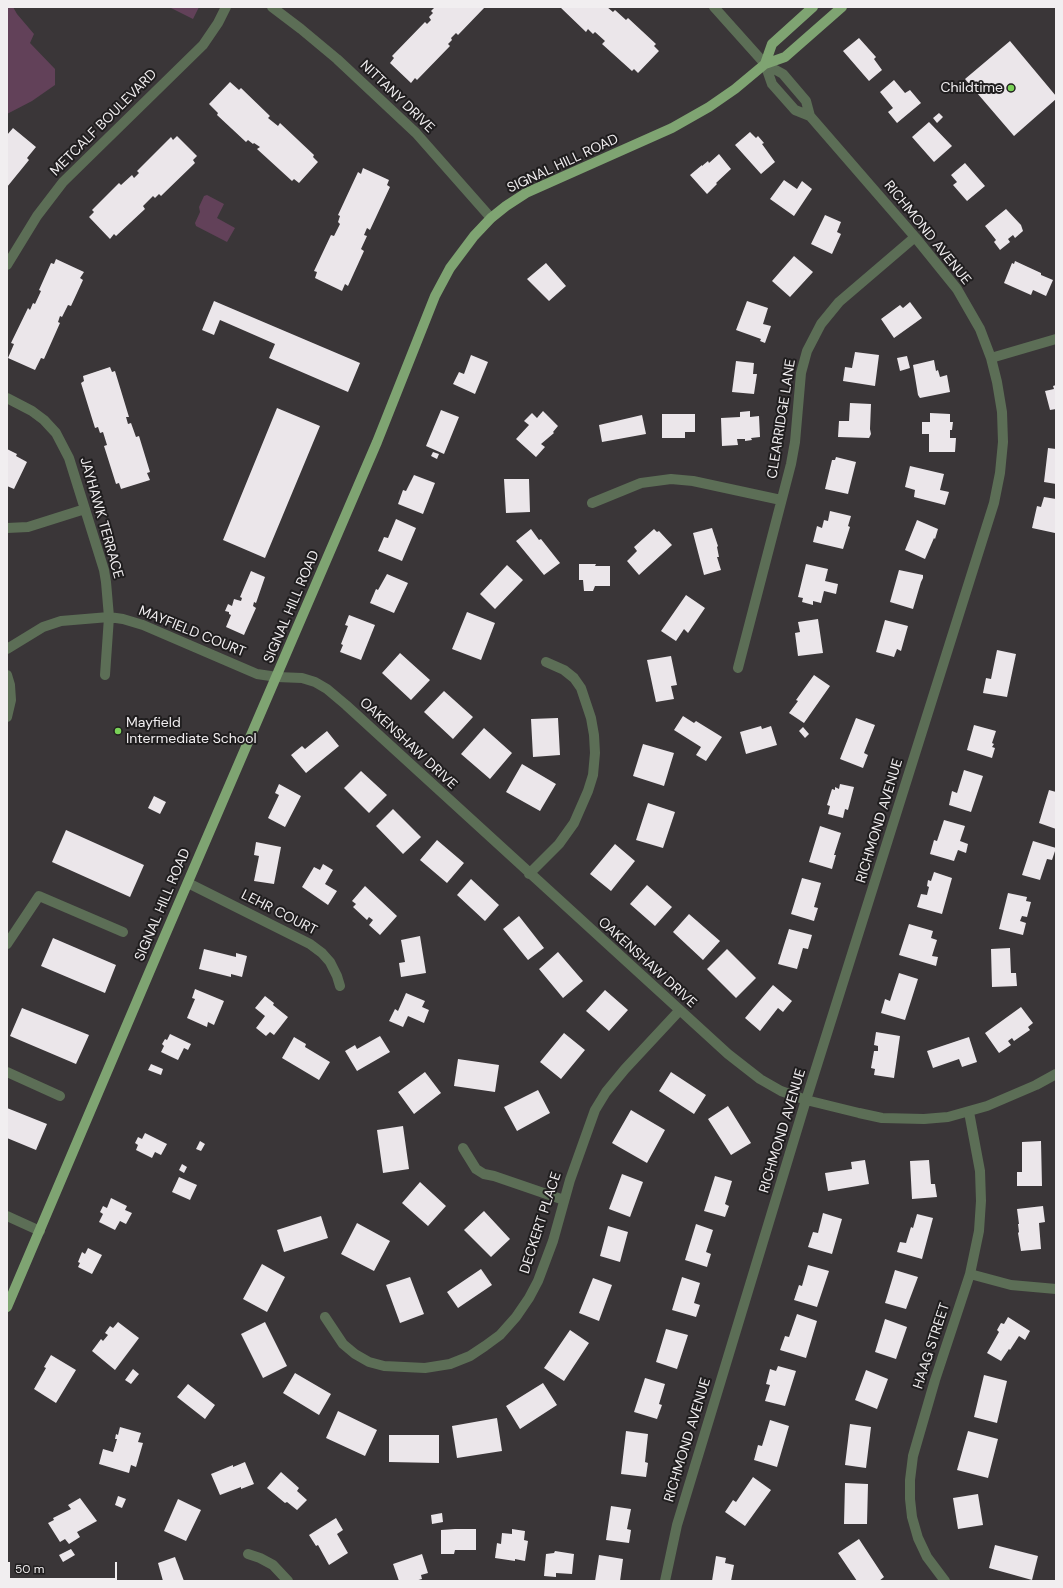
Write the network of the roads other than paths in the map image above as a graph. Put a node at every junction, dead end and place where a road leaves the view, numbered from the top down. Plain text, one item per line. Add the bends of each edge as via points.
1 (226, 7) edge
2 (272, 7) edge
3 (714, 7) edge
4 (813, 7) edge
5 (842, 7) edge
6 (765, 64) junction
7 (810, 116) junction
8 (491, 218) junction
9 (915, 237) junction
10 (8, 259) edge
11 (1056, 339) edge
12 (991, 358) junction
13 (7, 398) edge
14 (782, 500) junction
15 (592, 503) dead end
16 (85, 509) junction
17 (7, 528) edge
18 (109, 617) junction
19 (7, 648) edge
20 (546, 662) dead end
21 (738, 668) dead end
22 (7, 675) edge
23 (105, 675) dead end
24 (277, 677) junction
25 (7, 717) edge
26 (529, 874) junction
27 (188, 883) junction
28 (123, 932) dead end
29 (7, 944) edge
30 (340, 986) dead end
31 (679, 1010) junction
32 (7, 1072) edge
33 (1056, 1074) edge
34 (60, 1096) dead end
35 (806, 1100) junction
36 (969, 1112) junction
37 (463, 1148) dead end
38 (564, 1200) junction
39 (7, 1216) edge
40 (40, 1231) junction
41 (970, 1274) junction
42 (1056, 1289) edge
43 (7, 1307) edge
44 (325, 1317) dead end
45 (248, 1554) dead end
46 (288, 1581) edge
47 (665, 1581) edge
48 (945, 1581) edge

1 - 10 street, METCALF BOULEVARD via 203,45 64,182
2 - 8 street, NITTANY DRIVE via 337,59 410,128
3 - 6 street, RICHMOND AVENUE
4 - 6 main road via 772,44
5 - 6 main road, SIGNAL HILL ROAD via 785,57
6 - 7 street, RICHMOND AVENUE via 783,74 806,101
6 - 7 street, RICHMOND AVENUE via 772,84 795,110
6 - 8 main road, SIGNAL HILL ROAD via 722,98 688,120 526,193
7 - 9 street, RICHMOND AVENUE
8 - 24 main road, SIGNAL HILL ROAD via 453,263 435,296 377,442
9 - 12 street, RICHMOND AVENUE via 948,276 965,302 980,329
9 - 14 street, CLEARRIDGE LANE via 839,302 813,338 801,373 795,442
11 - 12 street
12 - 35 street, RICHMOND AVENUE via 1002,412 1003,442 994,503
13 - 16 street, JAYHAWK TERRACE via 32,411 56,433 69,458
14 - 15 street via 693,481 671,479 641,483
14 - 21 street, CLEARRIDGE LANE
16 - 17 street via 35,525
16 - 18 street, JAYHAWK TERRACE via 104,570
18 - 19 street, MAYFIELD COURT via 61,621 43,627
18 - 23 street, JAYHAWK TERRACE
18 - 24 street, MAYFIELD COURT via 143,625 250,671
20 - 26 street via 564,670 581,688 591,718 594,753 588,791 574,823 559,844
22 - 25 street via 11,700
24 - 26 street, OAKENSHAW DRIVE via 309,679 327,689
24 - 27 main road, SIGNAL HILL ROAD
26 - 31 street, OAKENSHAW DRIVE
27 - 30 street, LEHR COURT via 310,944 330,962
27 - 40 main road, SIGNAL HILL ROAD
28 - 29 street via 39,896
31 - 35 street, OAKENSHAW DRIVE via 751,1072 781,1091
31 - 38 street, DECKERT PLACE via 625,1069 595,1110
32 - 34 street
33 - 36 street, OAKENSHAW DRIVE via 1006,1099
35 - 36 street, OAKENSHAW DRIVE via 882,1118 924,1119
35 - 47 street, RICHMOND AVENUE via 677,1525
36 - 41 street, HAAG STREET via 980,1171 981,1201 979,1231
37 - 38 street via 476,1169 484,1174
38 - 44 street, DECKERT PLACE via 553,1241 538,1282 529,1298 516,1318 500,1334 470,1356 450,1364 425,1368 384,1366 369,1362 343,1344
39 - 40 street
40 - 43 main road, SIGNAL HILL ROAD
41 - 42 street via 1011,1285
41 - 48 street, HAAG STREET via 935,1380 913,1456 910,1480 912,1517 918,1538 927,1557
45 - 46 street via 273,1565

